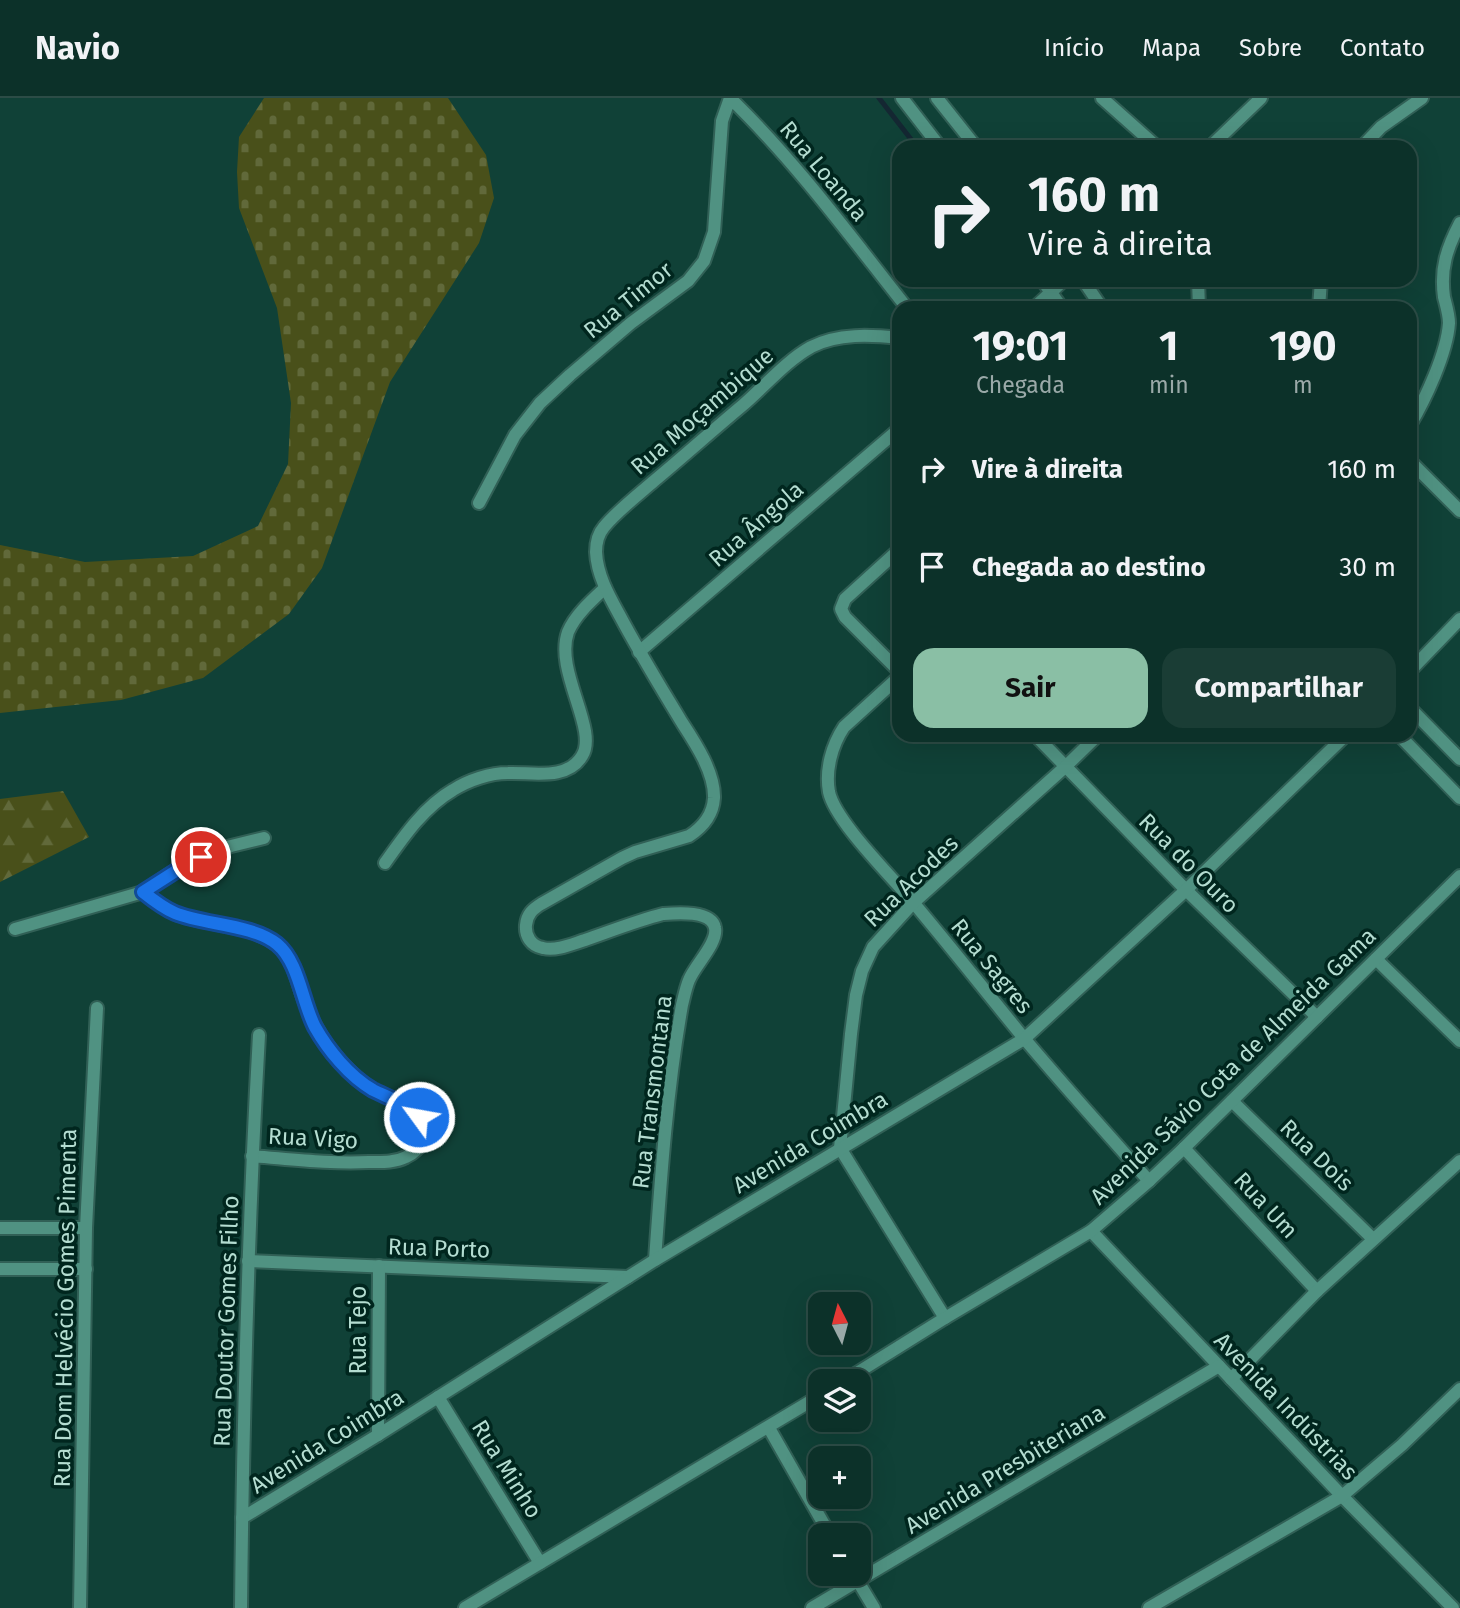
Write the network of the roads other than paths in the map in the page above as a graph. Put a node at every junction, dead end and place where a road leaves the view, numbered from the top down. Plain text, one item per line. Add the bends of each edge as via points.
1 (730, 98) edge
2 (902, 98) edge
3 (937, 98) edge
4 (1102, 98) edge
5 (1261, 98) edge
6 (1422, 98) edge
7 (935, 140) edge
8 (970, 140) edge
9 (1149, 140) edge
10 (1217, 140) edge
11 (1369, 140) edge
12 (1460, 223) edge
13 (1047, 287) edge
14 (1056, 287) edge
15 (1051, 292) junction
16 (901, 301) edge
17 (1041, 301) edge
18 (1057, 301) edge
19 (1449, 321) junction
20 (1460, 332) edge
21 (892, 337) edge
22 (1417, 414) edge
23 (892, 435) edge
24 (1417, 468) edge
25 (479, 503) dead end
26 (1460, 510) edge
27 (892, 556) edge
28 (605, 588) junction
29 (1460, 619) edge
30 (639, 652) junction
31 (1417, 664) edge
32 (892, 666) edge
33 (892, 682) edge
34 (1417, 715) edge
35 (1042, 742) edge
36 (1091, 742) edge
37 (1339, 742) edge
38 (1406, 742) edge
39 (1460, 759) edge
40 (1065, 767) junction
41 (1460, 798) edge
42 (264, 838) dead end
43 (384, 863) dead end
44 (1460, 876) edge
45 (1186, 890) junction
46 (143, 892) junction
47 (913, 903) junction
48 (15, 929) dead end
49 (1376, 958) junction
50 (97, 1008) dead end
51 (1317, 1017) junction
52 (259, 1035) dead end
53 (1024, 1039) junction
54 (1460, 1041) edge
55 (1232, 1101) junction
56 (840, 1148) junction
57 (1184, 1148) junction
58 (252, 1156) junction
59 (1460, 1161) edge
60 (1149, 1181) junction
61 (0, 1228) edge
62 (86, 1228) junction
63 (1091, 1231) junction
64 (1373, 1239) junction
65 (655, 1260) junction
66 (248, 1261) junction
67 (379, 1266) junction
68 (0, 1269) edge
69 (86, 1269) junction
70 (628, 1277) junction
71 (1317, 1291) junction
72 (945, 1318) junction
73 (1219, 1366) junction
74 (863, 1369) edge
75 (1230, 1379) junction
76 (1460, 1389) edge
77 (438, 1397) junction
78 (808, 1403) edge
79 (769, 1428) junction
80 (378, 1435) junction
81 (1342, 1496) junction
82 (242, 1518) junction
83 (824, 1523) edge
84 (540, 1563) junction
85 (871, 1568) edge
86 (843, 1586) edge
87 (861, 1586) edge
88 (80, 1608) edge
89 (241, 1608) edge
90 (465, 1608) edge
91 (813, 1608) edge
92 (874, 1608) edge
93 (1149, 1608) edge
94 (1453, 1608) edge

1 - 16 street, Rua Loanda via 787,157
1 - 25 street, Rua Timor via 722,121 714,232 704,261 688,281 540,403 515,435
2 - 7 street
3 - 8 street
4 - 9 street
5 - 10 street
6 - 11 street
12 - 19 street via 1448,246 1443,271
13 - 15 street
14 - 15 street
15 - 17 street
15 - 18 street
19 - 20 street
19 - 22 street via 1443,350
21 - 28 street, Rua Moçambique via 859,335 813,346 642,491 598,536 597,563
23 - 30 street, Rua Ângola
24 - 26 street
27 - 32 street via 845,599 841,609
28 - 30 street, Rua Moçambique
28 - 43 street via 574,622 565,649 569,681 586,731 584,754 576,764 564,771 482,777 453,789 433,804
29 - 31 street
30 - 65 street, Rua Transmontana via 699,749 715,796 712,811 690,835 622,858 541,904 531,911 525,928 532,944 545,948 564,947 663,914 698,915 715,926 682,1003 664,1136
33 - 47 street, Rua Sagres via 838,736 829,764 829,794 846,825
34 - 39 street
35 - 40 street, Rua do Ouro
36 - 40 street, Rua Acodes
37 - 45 street, Avenida Coimbra
38 - 41 street
40 - 45 street, Rua do Ouro
40 - 47 street, Rua Acodes
42 - 46 street via 201,857
44 - 49 street, Avenida Sávio Cota de Almeida Gama
45 - 51 street, Rua do Ouro
45 - 53 street, Avenida Coimbra
46 - 48 street
46 - 58 street, Rua Vigo via 176,913 233,926 278,945 288,956 315,1027 332,1052 370,1088 412,1110 423,1125 424,1137 415,1152 390,1162 326,1163
47 - 53 street, Rua Sagres
47 - 56 street, Rua Acodes via 873,947 862,971
49 - 51 street, Avenida Sávio Cota de Almeida Gama
49 - 54 street
50 - 62 street, Rua Dom Helvécio Gomes Pimenta
51 - 55 street, Avenida Sávio Cota de Almeida Gama
52 - 58 street, Rua Doutor Gomes Filho
53 - 56 street, Avenida Coimbra
53 - 60 street, Rua Sagres
55 - 57 street, Avenida Sávio Cota de Almeida Gama
55 - 64 street, Rua Dois
56 - 65 street, Avenida Coimbra
56 - 72 street
57 - 60 street, Avenida Sávio Cota de Almeida Gama
57 - 71 street, Rua Um
58 - 66 street, Rua Doutor Gomes Filho
59 - 64 street
60 - 63 street, Avenida Sávio Cota de Almeida Gama
61 - 62 street
62 - 69 street, Rua Dom Helvécio Gomes Pimenta
63 - 72 street, Avenida Sávio Cota de Almeida Gama
63 - 73 street, Avenida Indústrias
64 - 71 street
65 - 70 street, Avenida Coimbra
66 - 67 street, Rua Porto
66 - 82 street, Rua Doutor Gomes Filho
67 - 70 street, Rua Porto
67 - 80 street, Rua Tejo
68 - 69 street
69 - 88 street, Rua Dom Helvécio Gomes Pimenta
70 - 77 street, Avenida Coimbra
71 - 75 street
72 - 74 street, Avenida Sávio Cota de Almeida Gama
73 - 75 street, Avenida Indústrias
73 - 85 street, Avenida Presbiteriana
75 - 81 street, Avenida Indústrias
76 - 81 street
77 - 80 street, Avenida Coimbra
77 - 84 street, Rua Minho
78 - 79 street
79 - 83 street
79 - 84 street
80 - 82 street, Avenida Coimbra
81 - 93 street
81 - 94 street, Avenida Indústrias
82 - 89 street, Rua Doutor Gomes Filho
84 - 90 street
86 - 91 street, Avenida Presbiteriana
87 - 92 street

